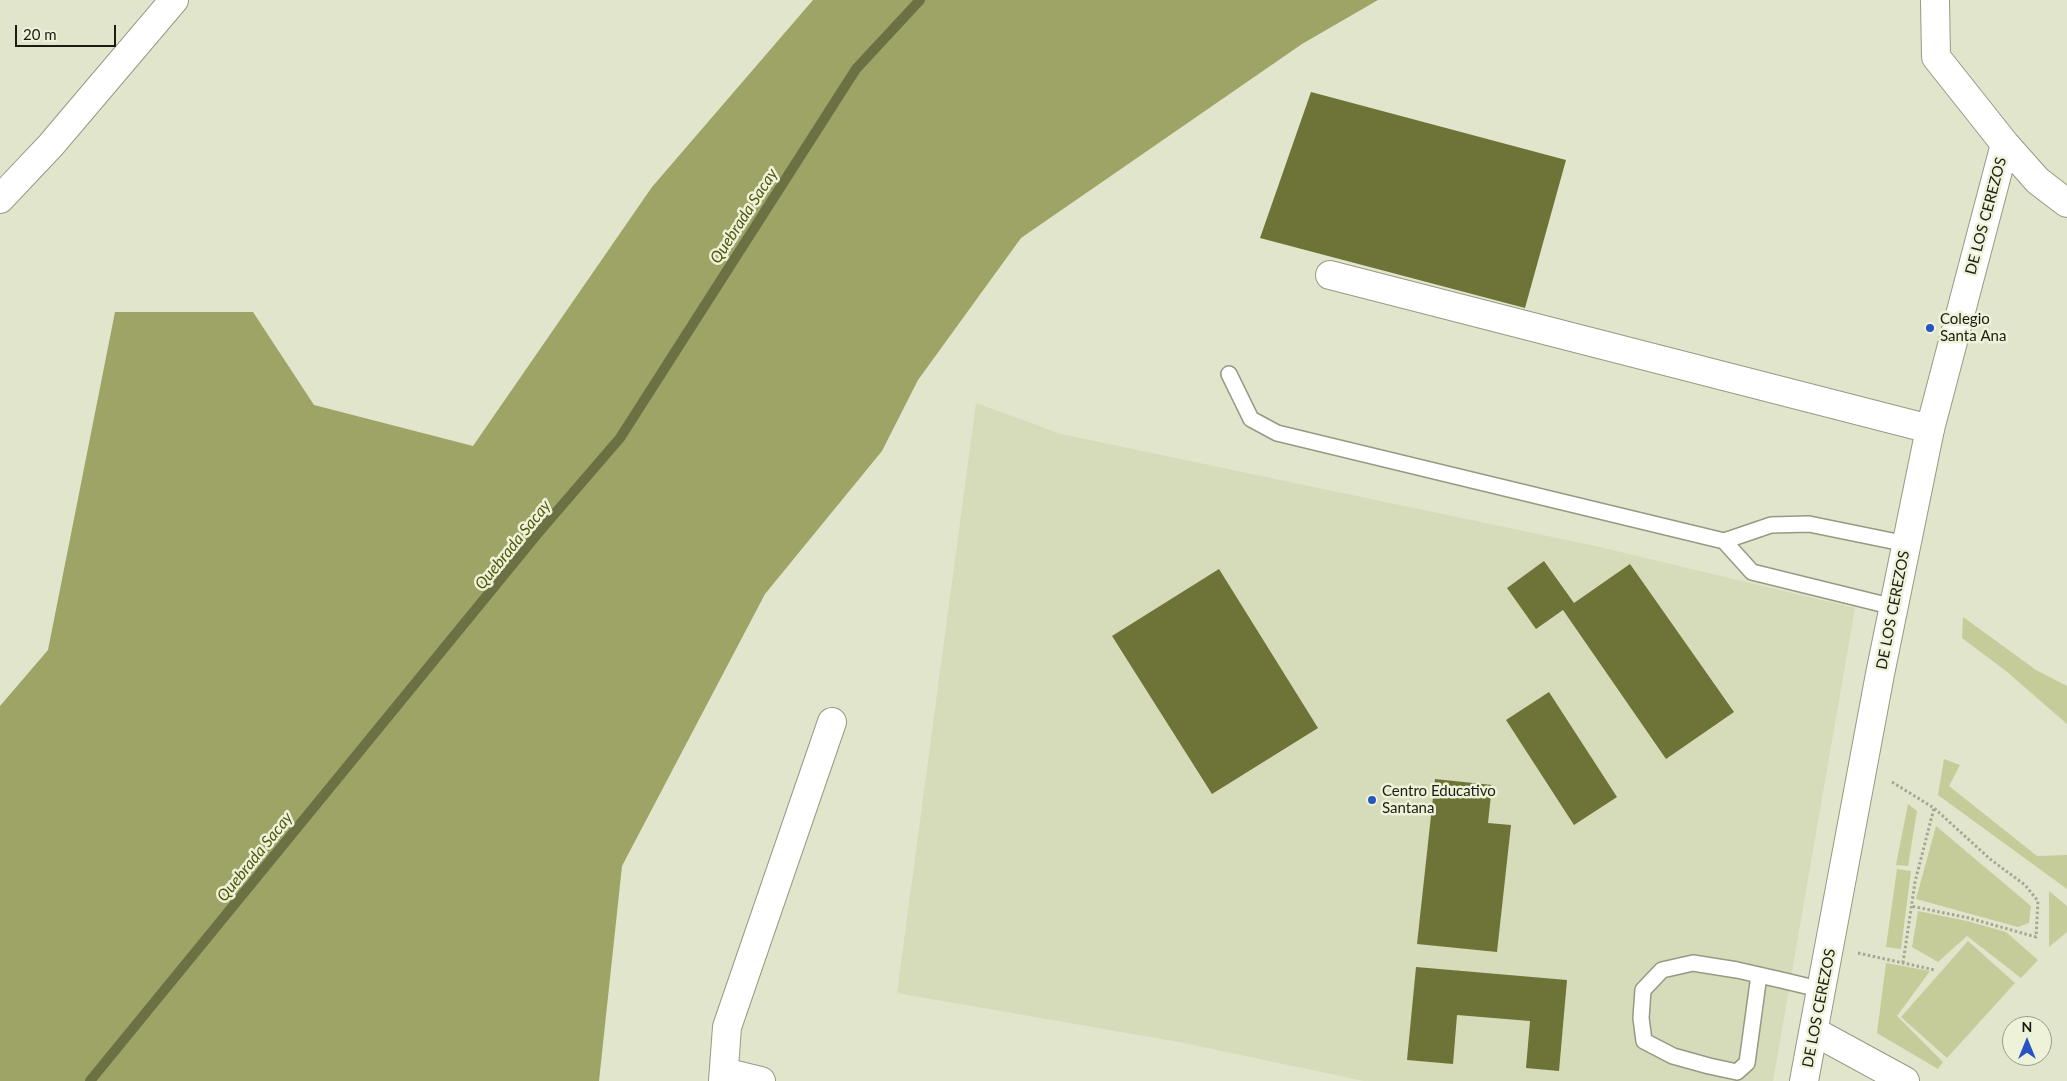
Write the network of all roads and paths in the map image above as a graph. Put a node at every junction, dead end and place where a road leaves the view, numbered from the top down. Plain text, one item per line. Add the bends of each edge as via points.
1 (174, 0) edge
2 (1936, 0) edge
3 (2005, 144) junction
4 (0, 199) edge
5 (2067, 203) edge
6 (1330, 275) dead end
7 (1229, 374) dead end
8 (1930, 429) junction
9 (1724, 541) junction
10 (1907, 544) junction
11 (1894, 607) junction
12 (832, 722) dead end
13 (1864, 765) junction
14 (1934, 808) junction
15 (1911, 906) junction
16 (1831, 947) junction
17 (1903, 962) junction
18 (1935, 970) dead end
19 (1760, 975) junction
20 (1823, 990) junction
21 (1815, 1032) junction
22 (724, 1076) edge
23 (761, 1081) edge
24 (1804, 1081) edge
25 (1905, 1081) edge

1 - 4 street via 51,145
2 - 3 street via 1936,57
3 - 5 street via 2038,181
3 - 8 street, DE LOS CEREZOS
6 - 8 street
7 - 9 lane via 1251,419 1277,433
8 - 10 street, DE LOS CEREZOS
9 - 10 lane via 1771,525 1809,524
9 - 11 lane via 1752,572
10 - 11 street, DE LOS CEREZOS
11 - 13 street, DE LOS CEREZOS
12 - 22 street via 727,1027
13 - 14 path
13 - 16 street, DE LOS CEREZOS
14 - 15 path via 1922,847
14 - 15 path via 1990,859 2025,885 2038,900 2036,937
15 - 17 path
16 - 17 path
16 - 20 street, DE LOS CEREZOS
17 - 18 path
19 - 19 lane via 1693,962 1662,970 1643,990 1641,1018 1644,1041 1673,1056 1737,1072 1747,1063
19 - 20 lane
20 - 21 street, DE LOS CEREZOS
21 - 24 street, DE LOS CEREZOS
21 - 25 street
22 - 23 street

